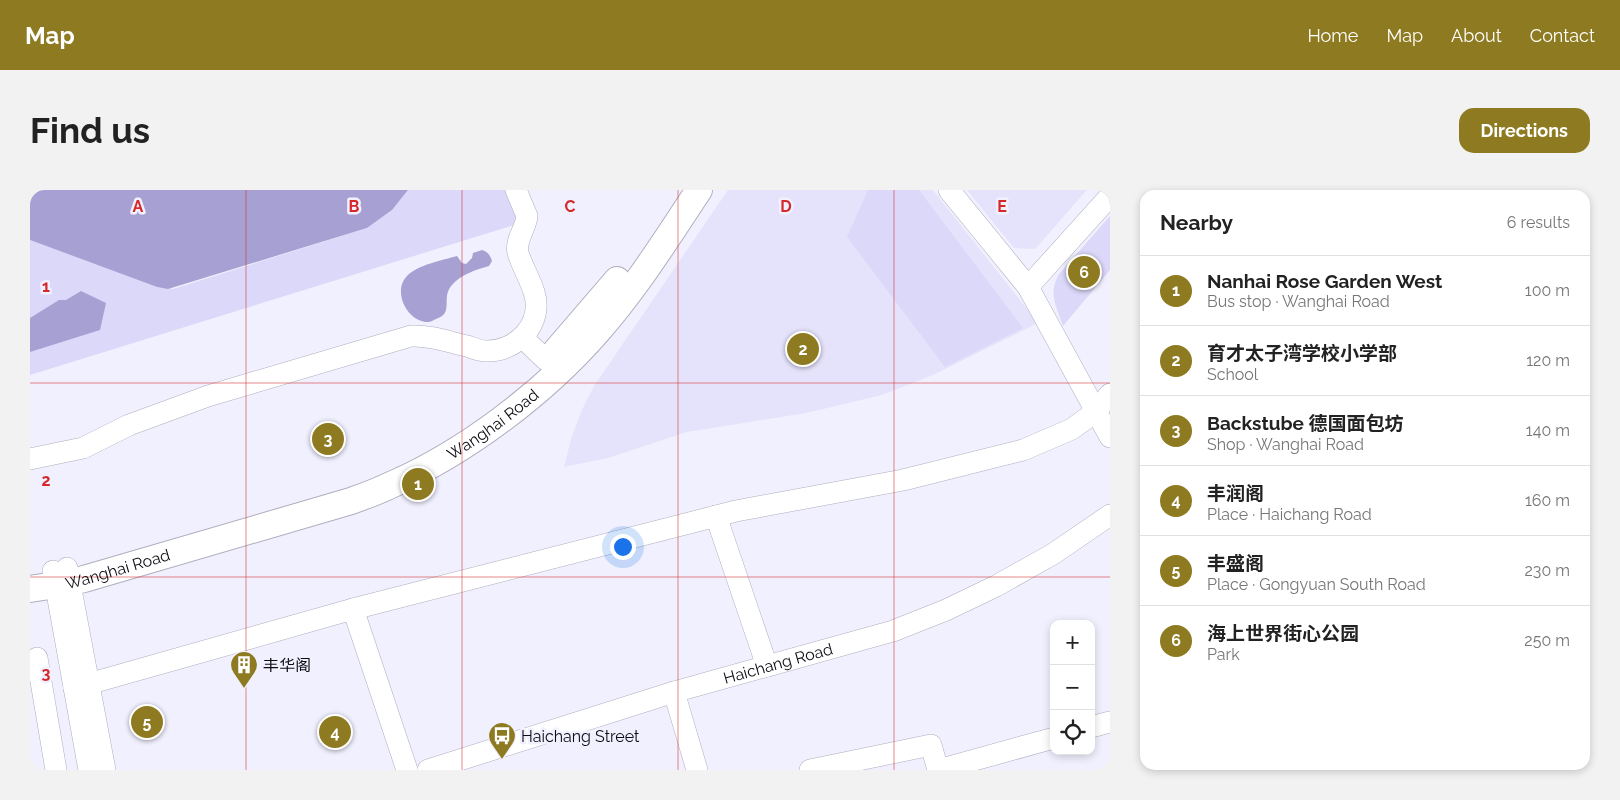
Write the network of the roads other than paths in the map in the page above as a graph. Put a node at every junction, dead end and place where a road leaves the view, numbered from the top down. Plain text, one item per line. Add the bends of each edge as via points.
1 (516, 190) edge
2 (677, 190) edge
3 (699, 190) edge
4 (949, 190) edge
5 (1110, 196) edge
6 (1028, 287) junction
7 (522, 337) junction
8 (546, 360) junction
9 (1110, 394) edge
10 (1096, 412) junction
11 (1110, 437) edge
12 (30, 459) edge
13 (1110, 515) edge
14 (716, 516) junction
15 (51, 578) edge
16 (353, 609) junction
17 (68, 656) junction
18 (34, 658) edge
19 (767, 666) junction
20 (82, 686) junction
21 (674, 692) junction
22 (1110, 722) edge
23 (1095, 727) edge
24 (1050, 739) edge
25 (853, 766) edge
26 (56, 770) edge
27 (90, 770) edge
28 (105, 770) edge
29 (406, 770) edge
30 (428, 770) edge
31 (697, 770) edge
32 (810, 770) edge
33 (938, 770) edge

1 - 7 street via 527,216 518,252 536,306 530,327
2 - 8 main road, Wanghai Road via 624,270
3 - 15 main road, Wanghai Road via 640,278 598,331 559,372 518,407 429,466 351,501
4 - 6 street
5 - 6 street
6 - 10 street
7 - 8 street
7 - 12 street via 499,350 484,351 423,335 411,336 208,396 129,425 83,448
8 - 15 main road, Wanghai Road via 490,408 437,442 387,468 336,489 100,560
9 - 10 street
10 - 11 street
10 - 14 street via 1072,429 1022,450 903,480
13 - 19 street, Haichang Road via 1053,554 946,610 893,631
14 - 16 street
14 - 19 street
15 - 17 street
15 - 20 street
16 - 20 street
16 - 29 street
17 - 18 street
17 - 20 street
18 - 26 street
19 - 21 street, Haichang Road
20 - 27 street
20 - 28 street
21 - 30 street, Haichang Road
21 - 31 street
22 - 23 street
24 - 33 street
25 - 32 street
25 - 33 street via 931,745

